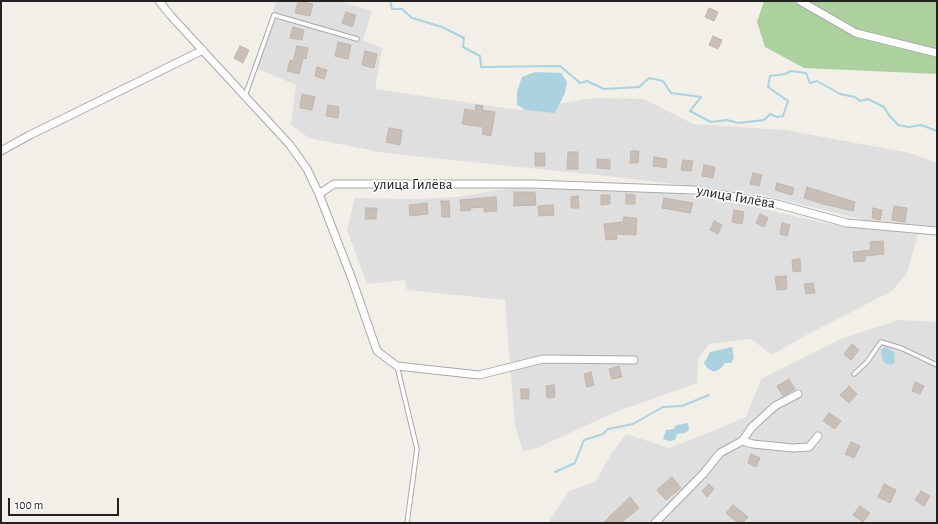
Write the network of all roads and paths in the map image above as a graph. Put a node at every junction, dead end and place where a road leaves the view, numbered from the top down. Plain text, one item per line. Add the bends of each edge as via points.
1 (159, 1) edge
2 (800, 1) edge
3 (357, 39) dead end
4 (203, 50) junction
5 (937, 53) edge
6 (245, 96) junction
7 (1, 151) edge
8 (319, 194) junction
9 (937, 231) edge
10 (634, 360) dead end
11 (937, 365) edge
12 (397, 366) junction
13 (854, 374) dead end
14 (798, 394) dead end
15 (818, 436) dead end
16 (742, 441) junction
17 (407, 523) edge
18 (655, 523) edge

1 - 4 street
2 - 5 street via 856,33
3 - 6 lane via 274,15
4 - 6 street
4 - 7 street
6 - 8 street via 290,145 307,169
8 - 9 street, улица Гилёва via 334,184 532,184 694,190 777,204 847,223
8 - 12 street via 377,351
10 - 12 street via 544,359 479,375
11 - 13 lane via 901,348 881,342
12 - 17 lane via 417,449
14 - 16 street via 776,406 752,427
15 - 16 street via 809,447 793,448
16 - 18 street via 720,454

